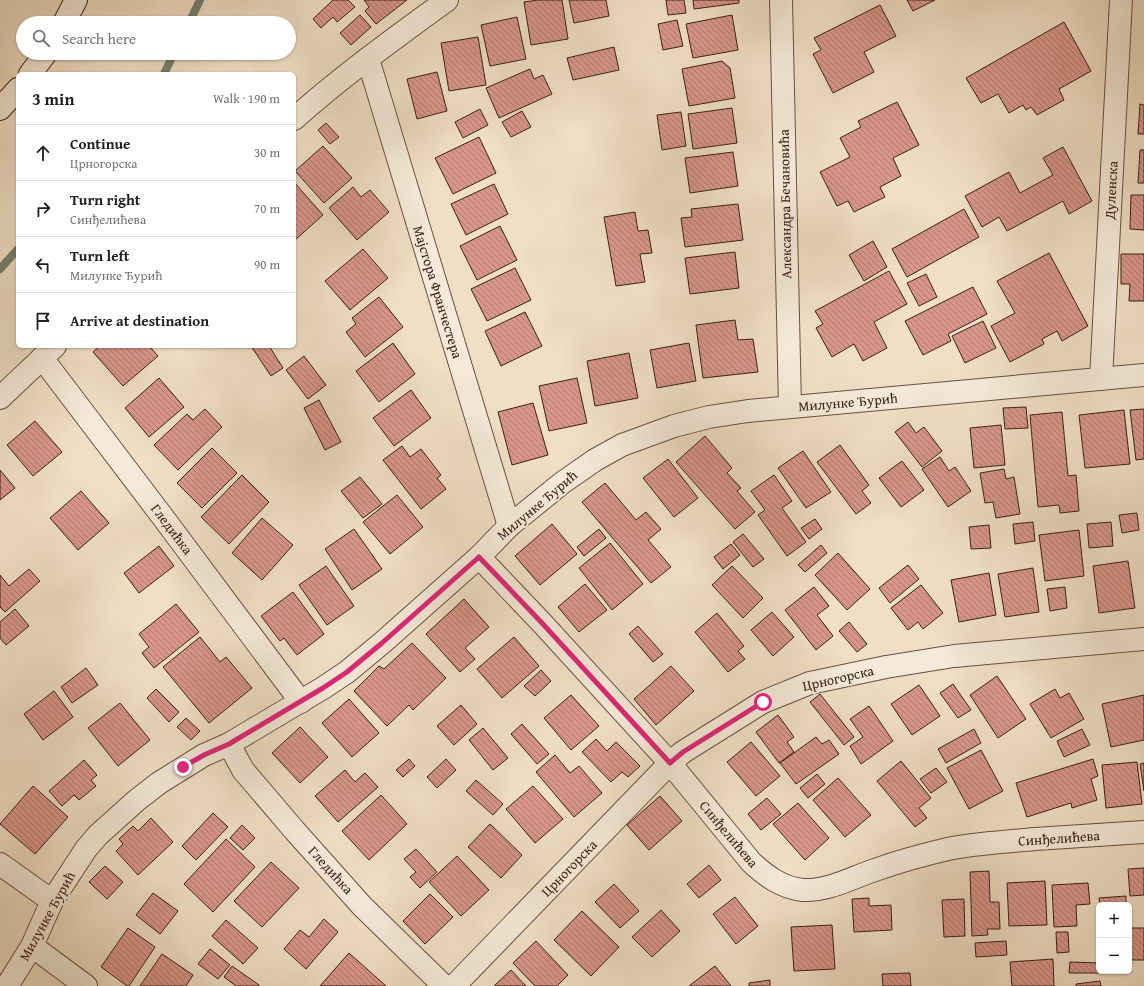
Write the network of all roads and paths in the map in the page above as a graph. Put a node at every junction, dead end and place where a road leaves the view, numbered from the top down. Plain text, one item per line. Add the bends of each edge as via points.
1 (76, 0) edge
2 (447, 0) edge
3 (781, 0) edge
4 (1121, 0) edge
5 (68, 16) edge
6 (368, 59) junction
7 (41, 60) edge
8 (32, 72) edge
9 (16, 91) edge
10 (0, 109) edge
11 (296, 118) edge
12 (48, 352) edge
13 (1144, 375) edge
14 (1101, 380) junction
15 (0, 398) edge
16 (790, 408) junction
17 (509, 526) junction
18 (479, 557) junction
19 (1144, 639) edge
20 (301, 702) junction
21 (229, 744) junction
22 (670, 763) junction
23 (1144, 832) edge
24 (0, 864) edge
25 (52, 901) junction
26 (32, 946) junction
27 (7, 986) edge
28 (86, 986) edge
29 (444, 986) edge
30 (454, 986) edge

1 - 5 street
2 - 6 street
3 - 16 street, Александра Бечановића
4 - 14 street, Дуленска
6 - 11 street
6 - 17 street, Мајстора Франчестера
7 - 8 street
9 - 10 street
12 - 15 street
12 - 20 street, Гледићка via 162,516
13 - 14 street, Милунке Ђурић
14 - 16 street, Милунке Ђурић
16 - 17 street, Милунке Ђурић via 748,411 709,418 674,426 622,445 594,460
17 - 18 street, Милунке Ђурић
18 - 20 street, Милунке Ђурић via 347,672
18 - 22 street, Синђелићева
19 - 22 street, Црногорска via 954,656 810,683 763,702 683,752
20 - 21 street, Милунке Ђурић
21 - 25 street, Милунке Ђурић via 199,758 137,800 86,849
21 - 29 street, Гледићка via 243,770 295,831 362,906
22 - 23 street, Синђелићева via 751,862 775,882 788,888 818,890 832,887 912,858 982,843
22 - 30 street, Црногорска
24 - 25 street
25 - 26 street, Милунке Ђурић
26 - 27 street, Милунке Ђурић
26 - 28 street

